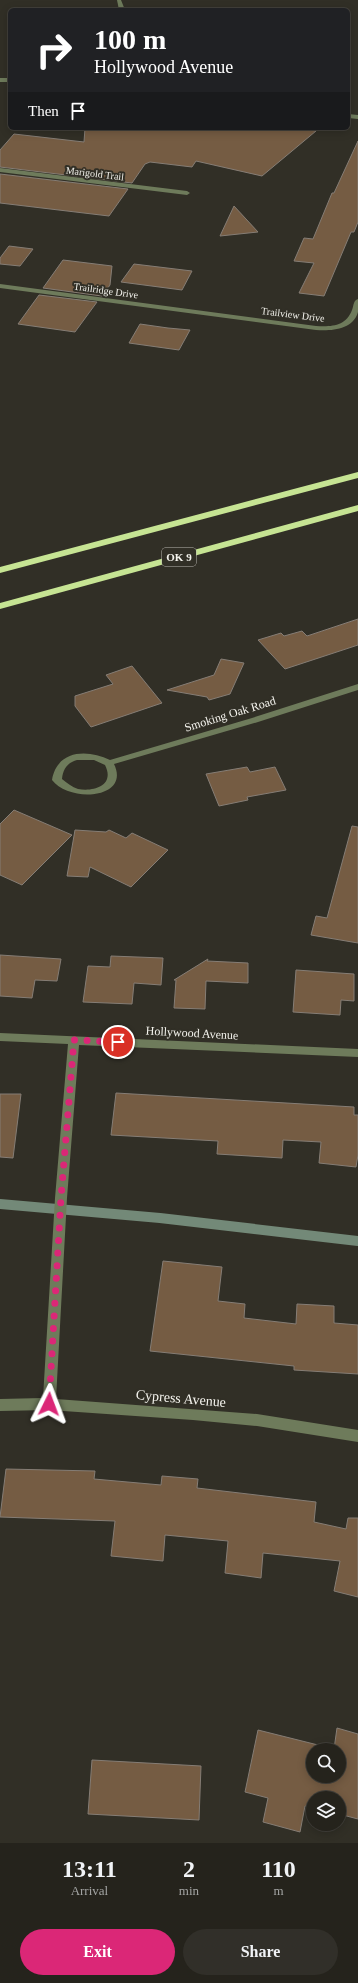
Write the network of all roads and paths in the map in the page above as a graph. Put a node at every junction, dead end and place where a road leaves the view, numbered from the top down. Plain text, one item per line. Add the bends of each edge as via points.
1 (0, 170) edge
2 (187, 193) dead end
3 (0, 286) edge
4 (358, 301) edge
5 (210, 314) joint
6 (358, 475) edge
7 (358, 508) edge
8 (0, 570) edge
9 (0, 606) edge
10 (358, 687) edge
11 (109, 763) junction
12 (0, 1037) edge
13 (74, 1040) junction
14 (358, 1053) edge
15 (49, 1404) junction
16 (0, 1405) edge
17 (358, 1436) edge

1 - 2 street, Marigold Trail
3 - 5 street, Trailridge Drive
4 - 5 street, Trailview Drive via 355,313 348,322 332,328
6 - 8 highway
7 - 9 highway, OK 9
10 - 11 street, Smoking Oak Road
11 - 11 street via 91,756 73,758 58,769 57,780 72,792 97,792 112,781 114,771
12 - 13 street, Hollywood Avenue
13 - 14 street, Hollywood Avenue
13 - 15 street via 61,1198
15 - 16 street, Cypress Avenue
15 - 17 street, Cypress Avenue via 257,1420

